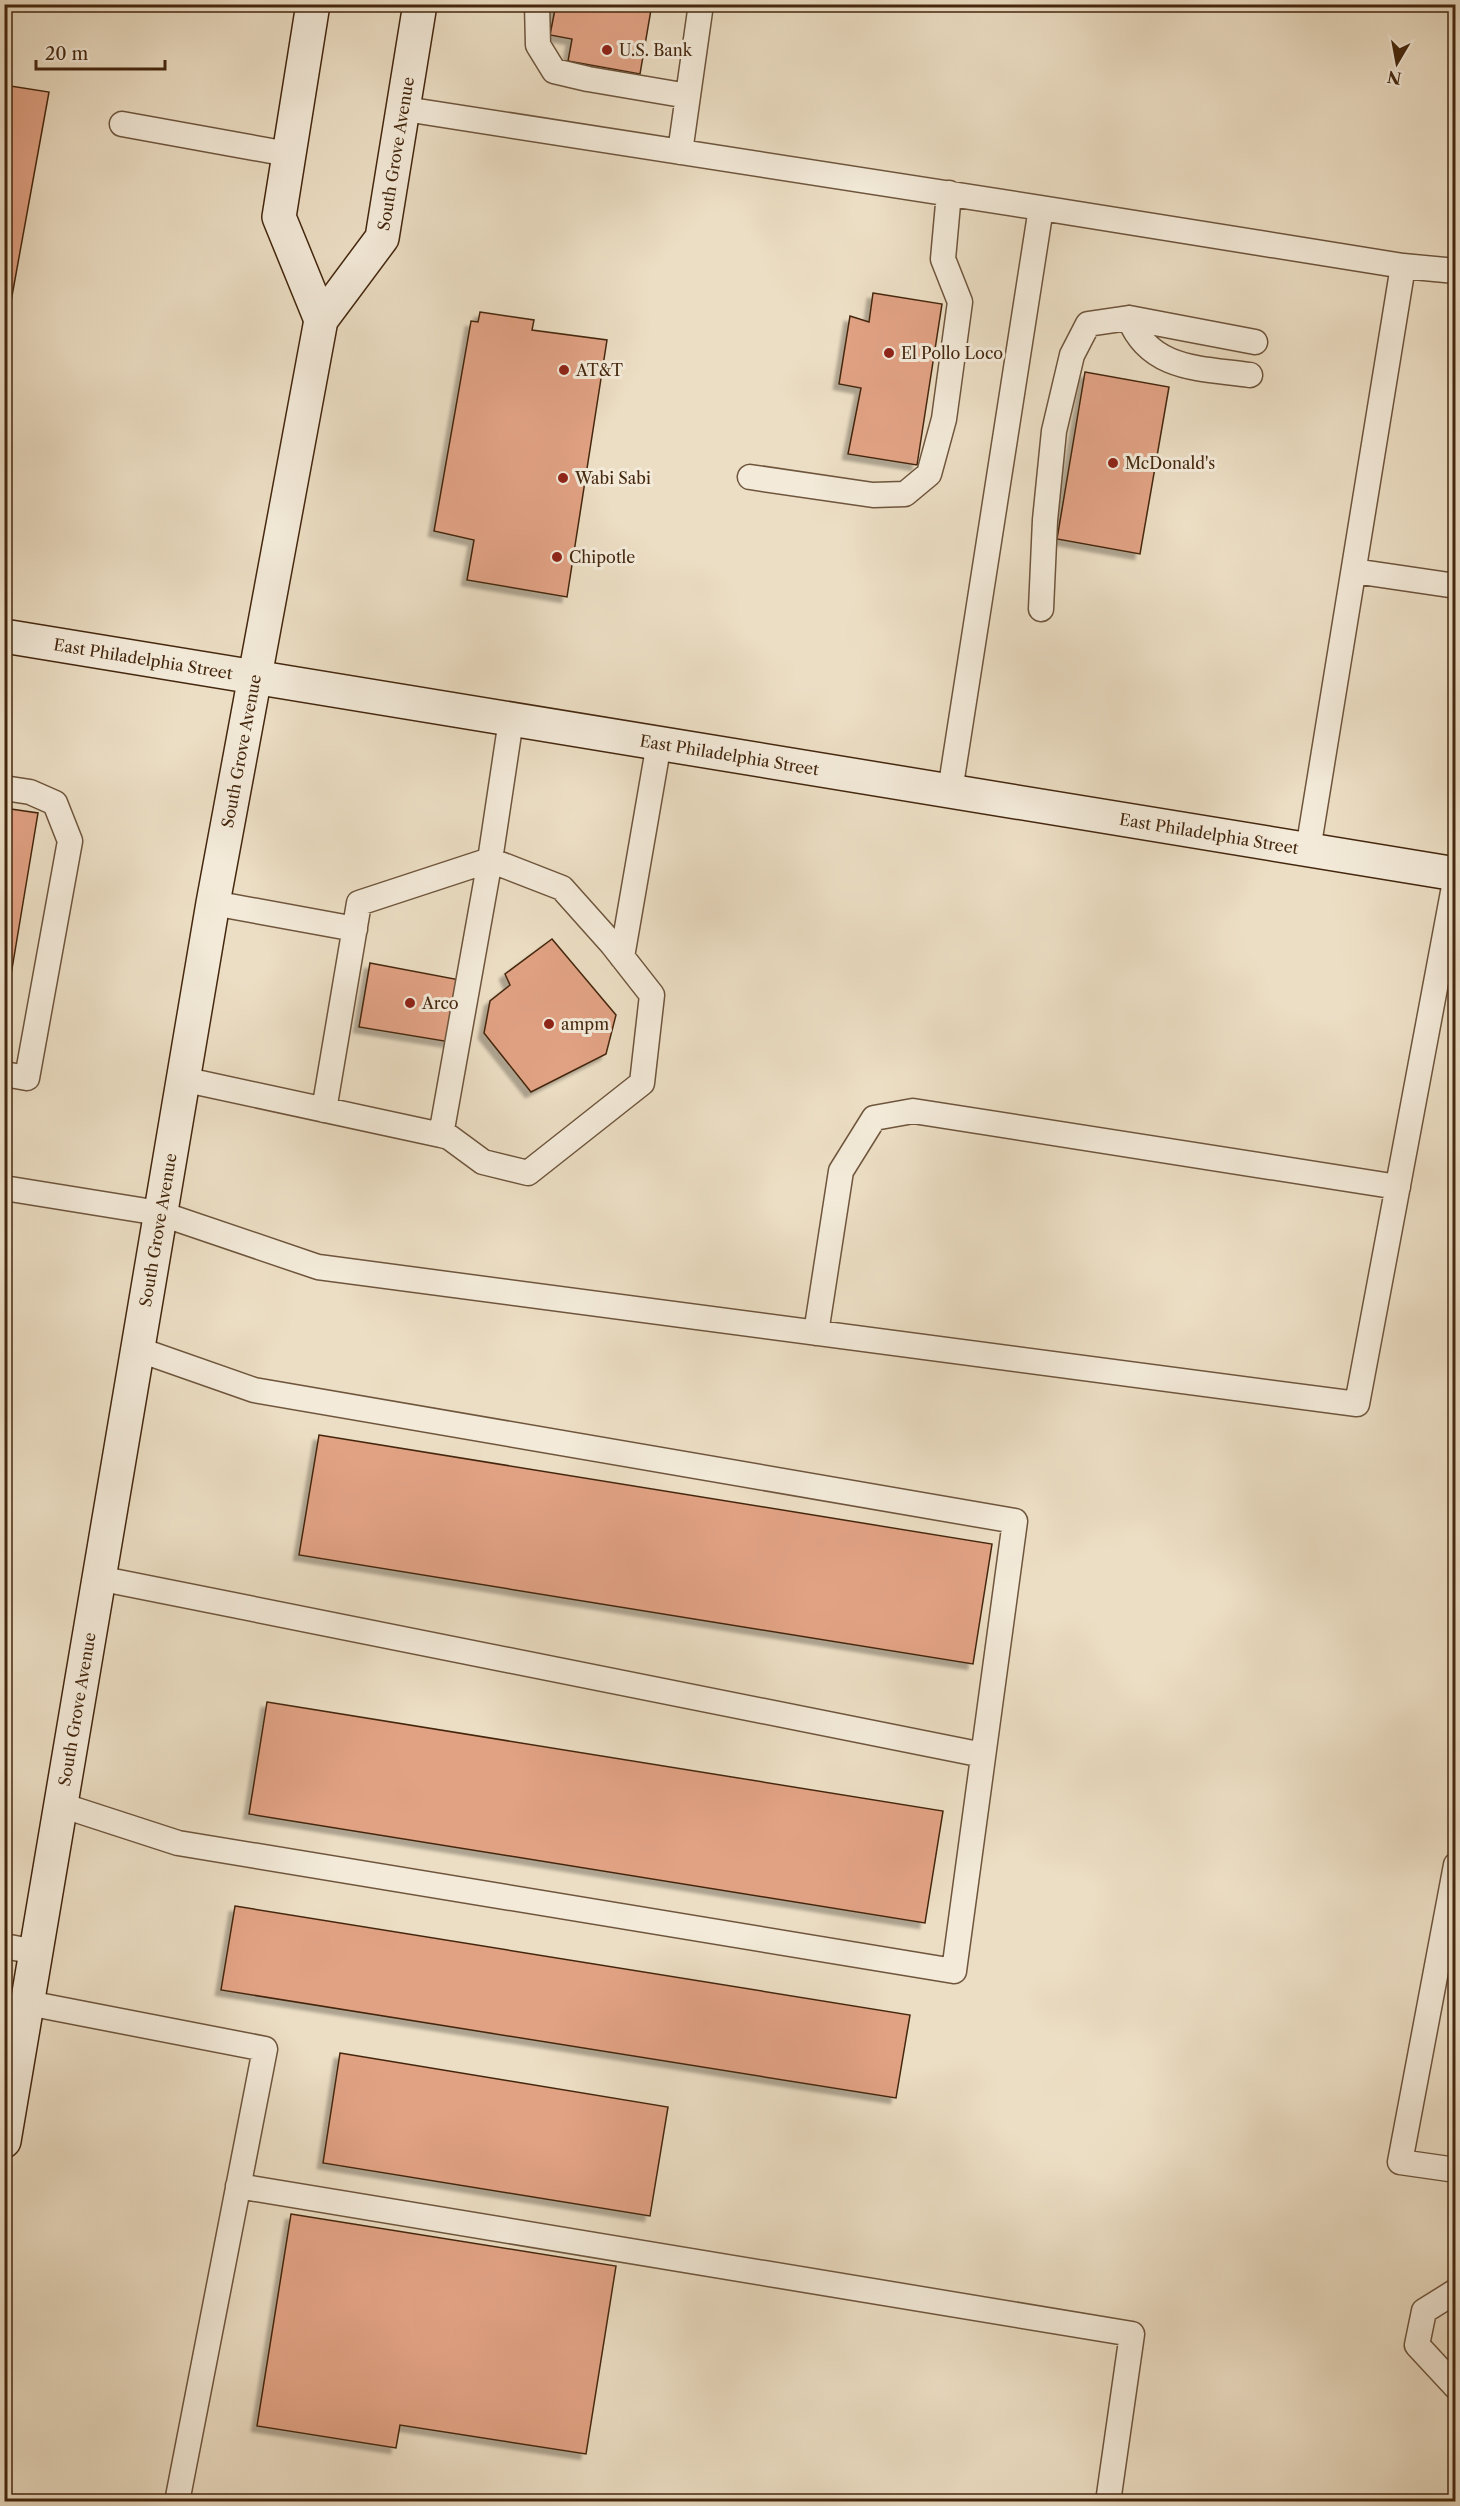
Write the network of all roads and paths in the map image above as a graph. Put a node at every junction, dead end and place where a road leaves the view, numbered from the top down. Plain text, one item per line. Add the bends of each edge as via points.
1 (313, 4) edge
2 (420, 4) edge
3 (537, 4) edge
4 (701, 4) edge
5 (688, 96) junction
6 (405, 109) junction
7 (122, 124) dead end
8 (680, 152) junction
9 (288, 154) junction
10 (949, 193) junction
11 (1041, 208) junction
12 (1403, 266) junction
13 (1455, 271) edge
14 (1129, 318) junction
15 (321, 320) junction
16 (1255, 342) dead end
17 (1250, 375) dead end
18 (750, 477) dead end
19 (1354, 571) junction
20 (1455, 586) edge
21 (1041, 609) dead end
22 (4, 636) edge
23 (255, 678) junction
24 (511, 720) junction
25 (659, 743) junction
26 (4, 788) edge
27 (950, 791) junction
28 (1308, 850) junction
29 (490, 860) junction
30 (1455, 875) edge
31 (213, 903) junction
32 (355, 929) junction
33 (622, 957) junction
34 (4, 1074) edge
35 (182, 1079) junction
36 (324, 1110) junction
37 (441, 1135) junction
38 (1398, 1187) junction
39 (4, 1188) edge
40 (159, 1213) junction
41 (816, 1333) junction
42 (137, 1349) junction
43 (98, 1578) junction
44 (983, 1755) junction
45 (61, 1805) junction
46 (1455, 1865) edge
47 (4, 1946) edge
48 (36, 1952) junction
49 (28, 2003) junction
50 (4, 2142) edge
51 (1455, 2170) edge
52 (238, 2186) junction
53 (1455, 2291) edge
54 (1455, 2387) edge
55 (177, 2502) edge
56 (1108, 2502) edge

1 - 9 main road
2 - 6 main road, South Grove Avenue
3 - 5 lane via 538,45 554,70 588,80
4 - 5 lane
5 - 8 lane
6 - 8 lane
6 - 15 main road, South Grove Avenue via 382,238
7 - 9 lane
8 - 10 lane
9 - 15 main road via 279,217
10 - 11 lane
10 - 18 lane via 943,259 960,302 944,419 928,474 905,494 873,495
11 - 12 lane
11 - 27 lane
12 - 13 lane
12 - 19 lane
14 - 16 lane
14 - 17 lane via 1136,335 1151,351 1179,365
14 - 21 lane via 1088,324 1072,355 1054,431
15 - 23 main road, South Grove Avenue
19 - 20 lane
19 - 28 lane
22 - 23 main road, East Philadelphia Street
23 - 24 main road, East Philadelphia Street
23 - 31 main road, South Grove Avenue
24 - 25 main road, East Philadelphia Street
24 - 29 lane
25 - 27 main road, East Philadelphia Street
25 - 33 lane
26 - 34 lane via 30,792 55,803 70,840 27,1078
27 - 28 main road, East Philadelphia Street
28 - 30 main road, East Philadelphia Street
29 - 32 lane via 360,903
29 - 33 lane via 562,888
29 - 37 lane
30 - 38 lane
31 - 32 lane
31 - 35 main road, South Grove Avenue
32 - 36 lane
33 - 37 lane via 652,995 642,1083 528,1173 483,1162
35 - 36 lane
35 - 40 main road, South Grove Avenue
36 - 37 lane
38 - 41 lane via 913,1111 874,1118 841,1171
38 - 41 lane via 1357,1404
39 - 40 lane
40 - 41 lane via 318,1267
40 - 42 main road, South Grove Avenue
42 - 43 main road, South Grove Avenue
42 - 44 lane via 254,1390 1015,1521
43 - 44 lane
43 - 45 main road, South Grove Avenue
44 - 45 lane via 954,1971 178,1844
45 - 48 main road, South Grove Avenue
46 - 51 lane via 1400,2162
47 - 48 lane
48 - 49 main road, South Grove Avenue
49 - 50 main road, South Grove Avenue
49 - 52 lane via 266,2049
52 - 55 lane
52 - 56 lane via 1132,2334
53 - 54 lane via 1424,2311 1417,2345

